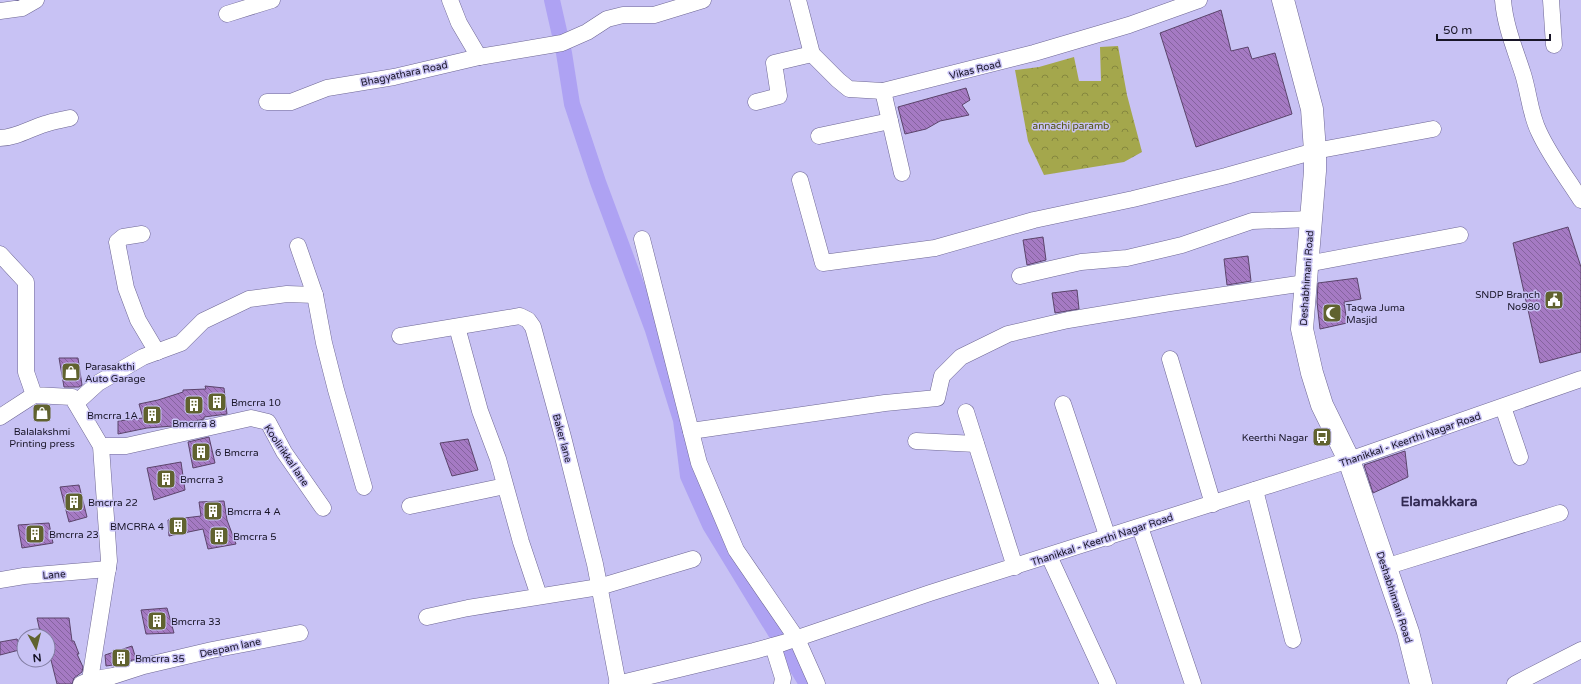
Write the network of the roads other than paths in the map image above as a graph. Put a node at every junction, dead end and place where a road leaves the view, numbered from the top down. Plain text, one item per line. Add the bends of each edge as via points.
1 (36, 0) edge
2 (272, 0) edge
3 (450, 0) edge
4 (704, 0) edge
5 (798, 0) edge
6 (1199, 0) edge
7 (1283, 0) edge
8 (1503, 0) edge
9 (1551, 0) edge
10 (0, 12) edge
11 (227, 14) dead end
12 (1554, 45) dead end
13 (812, 54) junction
14 (479, 56) junction
15 (884, 91) junction
16 (267, 102) dead end
17 (756, 102) dead end
18 (70, 118) dead end
19 (890, 121) junction
20 (1434, 129) dead end
21 (819, 136) dead end
22 (0, 138) edge
23 (1316, 151) junction
24 (902, 172) dead end
25 (800, 180) dead end
26 (1581, 200) edge
27 (1311, 219) junction
28 (142, 234) dead end
29 (1460, 235) dead end
30 (642, 238) dead end
31 (298, 246) dead end
32 (0, 254) edge
33 (1306, 274) junction
34 (1020, 276) dead end
35 (315, 295) junction
36 (457, 327) junction
37 (400, 336) dead end
38 (157, 352) junction
39 (1170, 359) dead end
40 (1581, 379) edge
41 (34, 395) junction
42 (76, 403) junction
43 (1063, 404) dead end
44 (1503, 407) junction
45 (966, 412) dead end
46 (0, 417) edge
47 (691, 431) junction
48 (916, 441) dead end
49 (976, 444) junction
50 (101, 446) junction
51 (1520, 457) dead end
52 (1349, 460) junction
53 (505, 486) junction
54 (364, 488) dead end
55 (1255, 490) junction
56 (1213, 504) junction
57 (410, 506) dead end
58 (323, 508) dead end
59 (1560, 513) dead end
60 (1140, 527) junction
61 (1108, 538) junction
62 (1049, 556) junction
63 (693, 559) dead end
64 (1386, 566) junction
65 (1015, 567) junction
66 (108, 569) junction
67 (0, 580) edge
68 (599, 587) junction
69 (539, 596) junction
70 (427, 617) dead end
71 (300, 633) dead end
72 (1293, 640) dead end
73 (784, 642) junction
74 (1581, 650) edge
75 (86, 682) edge
76 (617, 684) edge
77 (782, 684) edge
78 (817, 684) edge
79 (1108, 684) edge
80 (1193, 684) edge
81 (1421, 684) edge
82 (1515, 684) edge

1 - 10 street via 22,8
2 - 11 street
3 - 14 street via 459,23
4 - 14 street, Bhagyathara Road via 654,15 623,15 607,19 587,32 562,43
5 - 13 street
6 - 15 street, Vikas Road via 1129,25 1034,53
7 - 23 street, Deshabhimani Road via 1312,109
8 - 26 street via 1510,40 1539,132
9 - 12 street
13 - 15 street, Vikas Road via 849,89
13 - 17 street via 774,63 779,96
14 - 16 street, Bhagyathara Road via 394,77 327,88 291,102
15 - 19 street
18 - 22 street
19 - 21 street
19 - 24 street
20 - 23 street
23 - 25 street via 1133,199 1034,220 935,248 823,263
23 - 27 street, Deshabhimani Road
27 - 33 street, Deshabhimani Road
27 - 34 street via 1252,221 1182,245 1127,258 1081,262
28 - 38 street via 123,237 117,242 126,288 138,320
29 - 33 street
30 - 47 street
31 - 35 street
32 - 41 street via 26,282 26,372
33 - 47 street via 1008,334 961,357 942,376 938,398 885,403
33 - 52 street, Deshabhimani Road via 1302,329 1312,373 1322,405
35 - 38 street via 287,294 249,299 203,321 181,343
35 - 54 street via 334,384
36 - 37 street, Baker lane
36 - 53 street via 480,411
36 - 68 street, Baker lane via 520,316 528,320 533,327 563,437
38 - 42 street via 143,357 98,383
39 - 56 street
40 - 44 street, Thanikkal - Keerthi Nagar Road
41 - 42 street via 72,397
41 - 46 street
42 - 50 street
43 - 61 street
44 - 51 street
44 - 52 street, Thanikkal - Keerthi Nagar Road
45 - 49 street
47 - 73 street via 699,463 736,550
48 - 49 street
49 - 65 street
50 - 58 street, Koolirikkal lane via 126,446 251,418 268,422 284,452
50 - 66 street
52 - 55 street, Thanikkal - Keerthi Nagar Road
52 - 64 street, Deshabhimani Road
53 - 57 street
53 - 69 street
55 - 56 street, Thanikkal - Keerthi Nagar Road
55 - 72 street
56 - 60 street, Thanikkal - Keerthi Nagar Road
59 - 64 street
60 - 61 street, Thanikkal - Keerthi Nagar Road
60 - 80 street
61 - 62 street, Thanikkal - Keerthi Nagar Road
62 - 65 street, Thanikkal - Keerthi Nagar Road
62 - 79 street
63 - 68 street
64 - 81 street, Deshabhimani Road via 1408,632
65 - 73 street, Thanikkal - Keerthi Nagar Road
66 - 67 street, Lane
66 - 75 street
68 - 69 street
68 - 76 street, Baker lane
69 - 70 street
71 - 75 street, Deepam lane via 212,650
73 - 76 street, Thanikkal - Keerthi Nagar Road
73 - 77 street
73 - 78 street
74 - 82 street

